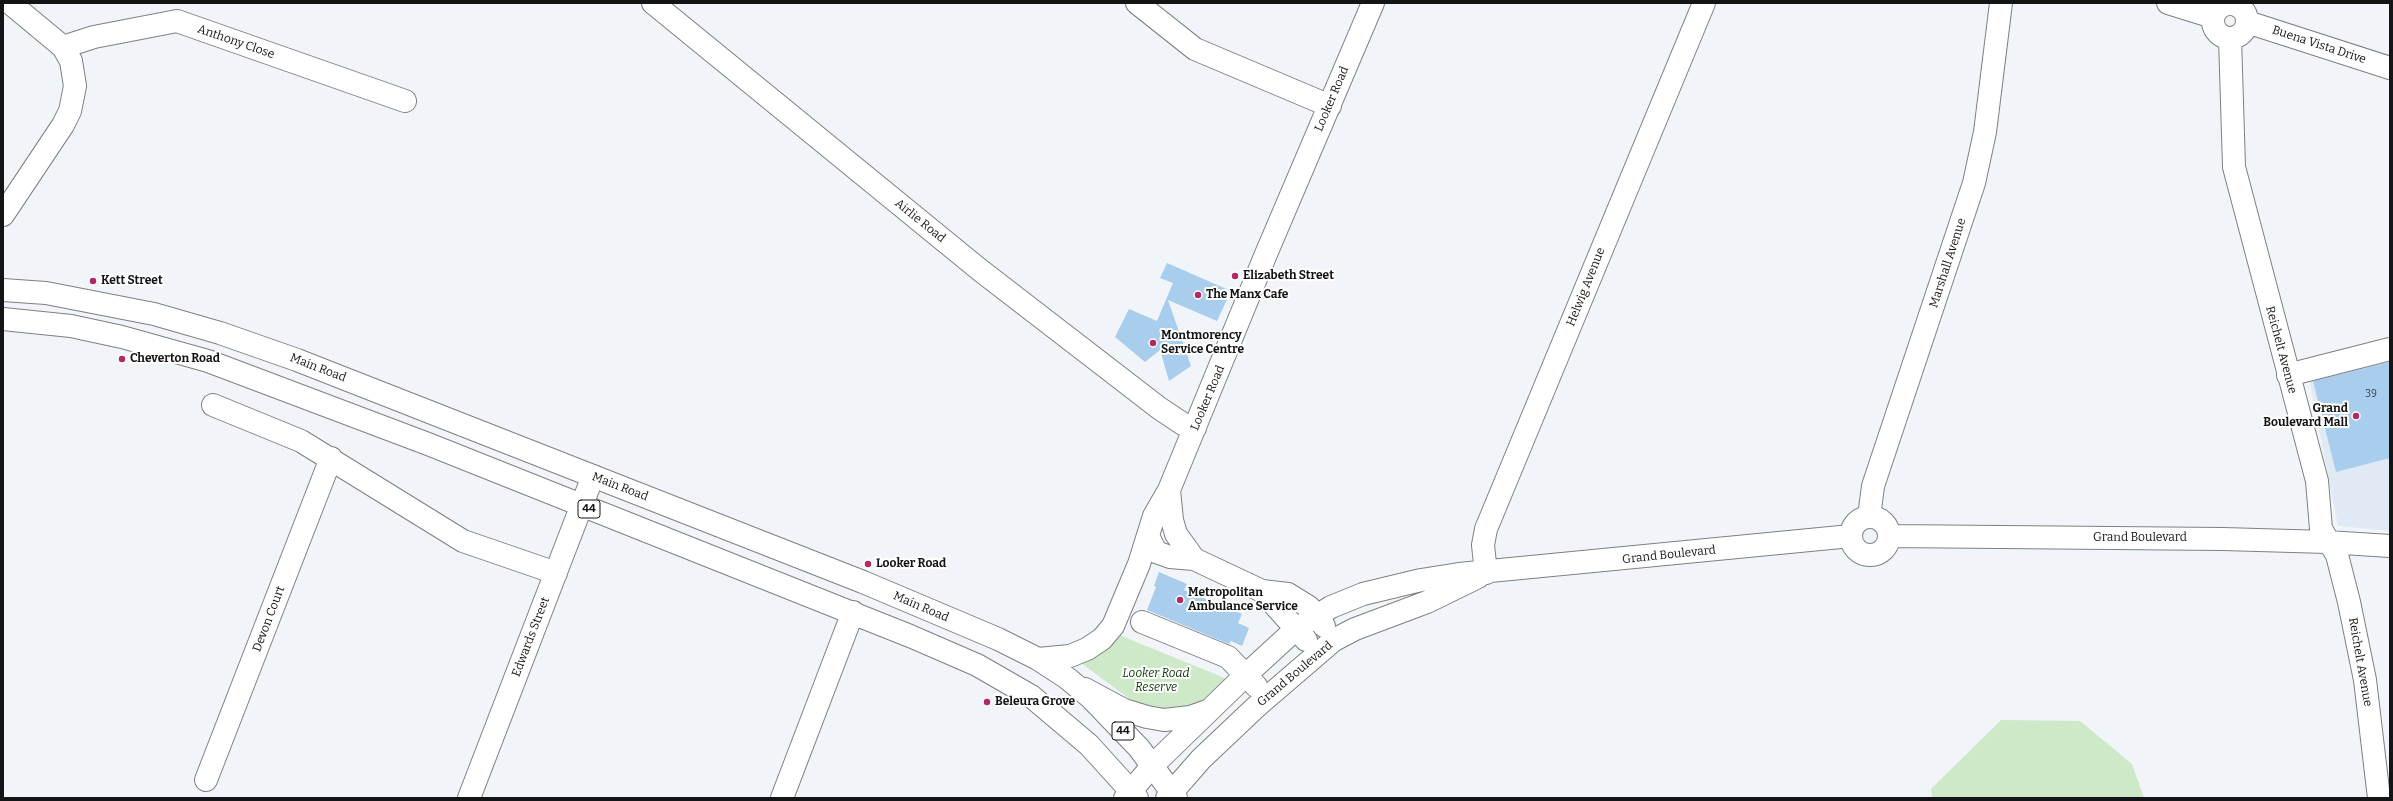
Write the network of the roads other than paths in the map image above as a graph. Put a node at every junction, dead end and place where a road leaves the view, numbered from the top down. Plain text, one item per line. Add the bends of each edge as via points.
1 (10, 3) edge
2 (653, 3) edge
3 (1137, 3) edge
4 (1373, 3) edge
5 (1704, 3) edge
6 (2001, 3) edge
7 (2168, 3) edge
8 (2229, 10) edge
9 (64, 47) junction
10 (2390, 68) edge
11 (405, 101) dead end
12 (1330, 106) junction
13 (3, 215) edge
14 (3, 290) edge
15 (3, 318) edge
16 (2390, 349) edge
17 (2288, 375) junction
18 (213, 405) dead end
19 (1195, 428) junction
20 (331, 458) junction
21 (594, 476) junction
22 (1169, 490) junction
23 (583, 506) junction
24 (1869, 517) junction
25 (1148, 536) junction
26 (1851, 536) junction
27 (1889, 536) junction
28 (2327, 542) junction
29 (2390, 546) edge
30 (1194, 559) junction
31 (556, 573) junction
32 (1486, 573) junction
33 (1262, 591) junction
34 (853, 612) junction
35 (1316, 615) junction
36 (1142, 622) dead end
37 (1296, 629) junction
38 (1326, 647) junction
39 (1038, 659) junction
40 (1246, 676) junction
41 (1067, 678) junction
42 (1266, 697) junction
43 (1208, 711) junction
44 (1153, 765) junction
45 (206, 780) dead end
46 (1131, 795) edge
47 (1172, 796) edge
48 (469, 798) edge
49 (782, 798) edge
50 (2379, 798) edge

1 - 9 street
2 - 19 street, Airlie Road via 980,270 1159,408 1183,424
3 - 12 street via 1195,49
4 - 12 street, Looker Road
5 - 32 street, Helwig Avenue via 1486,529 1483,545
6 - 24 street, Marshall Avenue via 1985,132 1974,183 1873,486
7 - 8 street, Buena Vista Drive
8 - 10 street, Buena Vista Drive
8 - 17 street, Reichelt Avenue via 2243,32 2230,38 2234,167
9 - 11 street, Anthony Close via 94,37 177,21
9 - 13 street via 71,61 75,86 70,112
12 - 19 street, Looker Road
14 - 21 street, Main Road / 44 via 46,293 93,301 154,314 220,333 297,360
15 - 23 street, 44 via 71,326 208,361
16 - 17 street
17 - 28 street, Reichelt Avenue via 2317,481 2321,529
18 - 20 street via 301,441
19 - 22 street, Looker Road
20 - 31 street via 463,541
20 - 45 street, Devon Court
21 - 23 street, Edwards Street
21 - 39 street, Main Road / 44 via 863,582 998,639
22 - 25 street, Looker Road via 1154,516
22 - 30 street via 1176,534
23 - 31 street, Edwards Street
23 - 34 street, 44
24 - 26 street via 1856,523
24 - 27 street via 1883,522
25 - 30 street via 1156,552 1170,557
25 - 39 street, Looker Road via 1117,616 1102,639 1070,656
26 - 27 street via 1859,551 1870,555 1885,548
26 - 32 street, Grand Boulevard
27 - 28 street, Grand Boulevard
28 - 29 street, Grand Boulevard
28 - 50 street, Reichelt Avenue via 2337,555 2365,680
30 - 33 street
31 - 48 street, Edwards Street
32 - 35 street, Grand Boulevard via 1459,574 1388,587 1338,604
32 - 38 street, Grand Boulevard via 1445,594 1355,629
33 - 35 street via 1288,594 1309,607
33 - 37 street
34 - 46 street, 44 via 977,665 1032,696 1075,732
34 - 49 street
35 - 37 street, Grand Boulevard
35 - 38 street
36 - 40 street via 1228,657
37 - 38 street
37 - 40 street
38 - 42 street, Grand Boulevard
39 - 41 street, Main Road / 44
40 - 42 street
40 - 43 street
41 - 43 street via 1107,702 1147,717 1164,720
41 - 44 street, Main Road / 44 via 1112,718
42 - 47 street, Grand Boulevard via 1201,759
43 - 44 street
44 - 46 street
44 - 47 street, Main Road / 44

